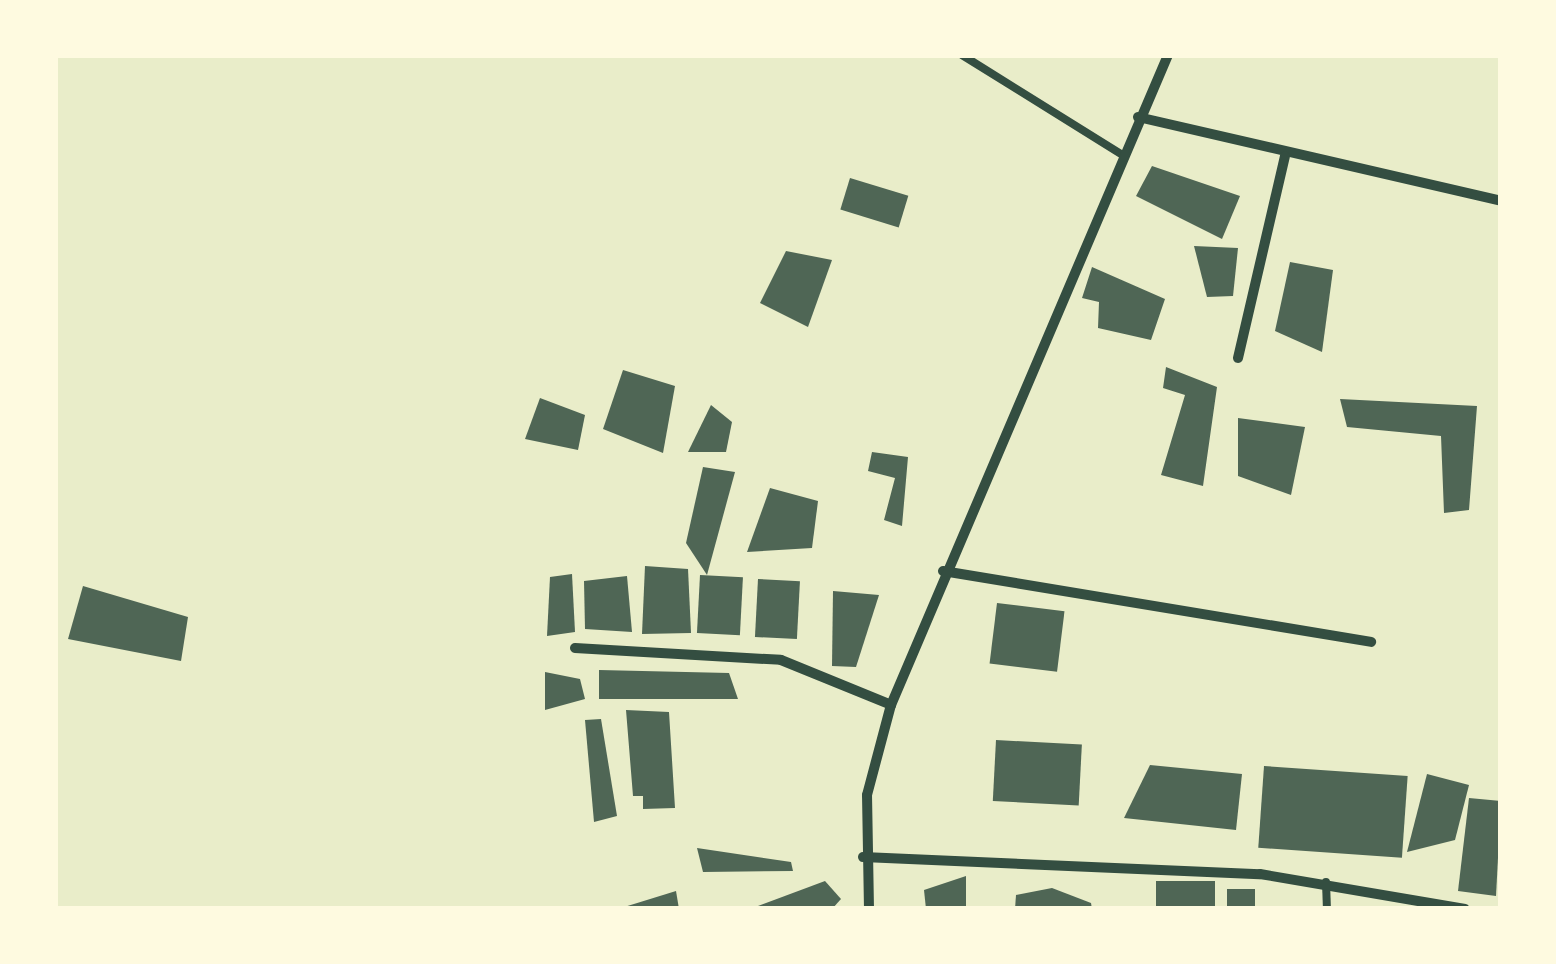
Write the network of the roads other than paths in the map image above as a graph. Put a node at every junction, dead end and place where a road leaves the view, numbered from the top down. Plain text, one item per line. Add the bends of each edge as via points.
1 (962, 55) edge
2 (1168, 55) edge
3 (1138, 117) junction
4 (1121, 154) junction
5 (1285, 156) junction
6 (1501, 201) edge
7 (1238, 358) dead end
8 (943, 570) junction
9 (1371, 642) dead end
10 (575, 648) dead end
11 (891, 705) junction
12 (863, 857) junction
13 (1326, 882) junction
14 (869, 909) edge
15 (1327, 909) edge
16 (1465, 909) edge

1 - 4 lane
2 - 3 street
3 - 4 street
3 - 5 street
4 - 8 street
5 - 6 street
5 - 7 street
8 - 9 street
8 - 11 street
10 - 11 street via 781,660
11 - 12 street via 867,795
12 - 13 street
12 - 14 street
13 - 15 lane
13 - 16 street

